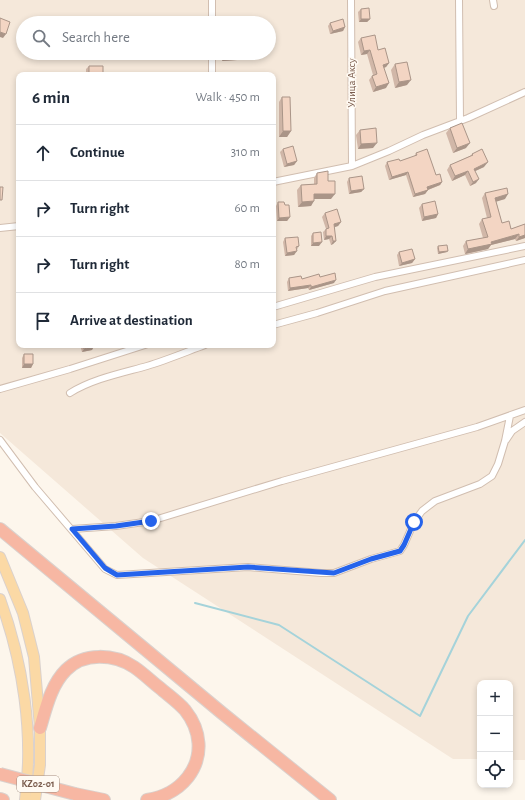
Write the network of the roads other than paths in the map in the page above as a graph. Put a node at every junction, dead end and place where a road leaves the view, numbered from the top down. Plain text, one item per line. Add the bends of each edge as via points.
1 (212, 0) edge
2 (351, 0) edge
3 (459, 0) edge
4 (212, 16) edge
5 (212, 60) edge
6 (212, 72) edge
7 (525, 92) edge
8 (460, 121) junction
9 (352, 166) junction
10 (276, 181) edge
11 (16, 226) edge
12 (0, 228) edge
13 (525, 246) edge
14 (525, 260) edge
15 (276, 306) edge
16 (276, 324) edge
17 (136, 348) edge
18 (197, 348) edge
19 (0, 389) edge
20 (70, 393) dead end
21 (525, 410) edge
22 (510, 416) junction
23 (525, 422) edge
24 (0, 440) edge
25 (505, 441) junction
26 (0, 529) edge
27 (72, 529) junction
28 (0, 557) edge
29 (0, 599) edge
30 (40, 728) junction
31 (0, 774) edge
32 (0, 799) edge
33 (3, 800) edge
34 (25, 800) edge
35 (35, 800) edge
36 (104, 800) edge
37 (147, 800) edge
38 (330, 800) edge

1 - 4 street
2 - 9 street, Улица Аксу
3 - 8 street
5 - 6 street
7 - 8 street
8 - 9 street
9 - 10 street
11 - 12 street
13 - 15 street via 375,277
14 - 16 street via 385,290 317,314
17 - 19 street
18 - 20 street via 97,381
21 - 22 street
22 - 25 street
22 - 27 street via 477,428 282,481 151,521
23 - 25 street via 512,431
24 - 27 street via 35,487
25 - 27 street via 492,476 480,484 435,501 422,511 400,551 334,573 248,567 117,575 105,568
26 - 38 highway
28 - 30 main road via 23,613 34,656
29 - 34 main road via 18,660 25,702 28,764
30 - 35 main road via 40,765
30 - 37 highway via 59,678 74,664 90,657 109,657 139,670 184,710 194,726 199,747 195,765 178,788 164,796
31 - 36 highway, KZ02-01, bridge
32 - 33 highway, KZ02-01

